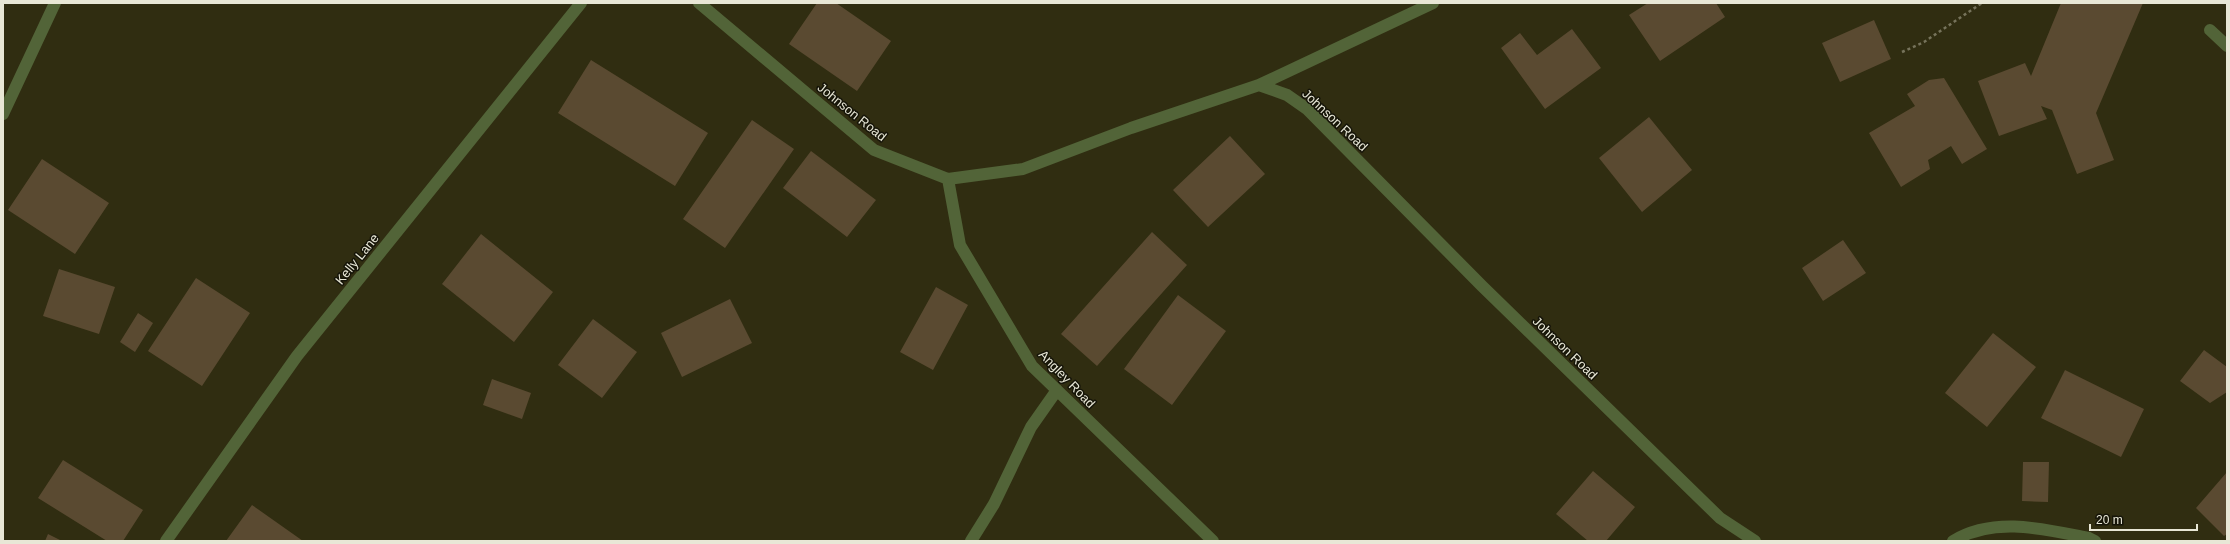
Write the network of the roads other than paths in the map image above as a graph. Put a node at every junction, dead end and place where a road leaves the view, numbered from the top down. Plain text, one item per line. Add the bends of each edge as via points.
1 (55, 3) edge
2 (581, 3) edge
3 (699, 3) edge
4 (1433, 3) edge
5 (2210, 30) dead end
6 (2227, 46) edge
7 (1259, 85) junction
8 (3, 114) edge
9 (948, 179) junction
10 (1057, 390) junction
11 (166, 541) edge
12 (971, 541) edge
13 (1213, 541) edge
14 (1755, 541) edge
15 (1952, 541) edge
16 (2095, 541) edge

1 - 8 street
2 - 11 street, Kelly Lane via 297,356
3 - 9 street, Johnson Road via 874,150
4 - 7 street
5 - 6 street
7 - 9 street, Johnson Road via 1131,128 1023,169
7 - 14 street, Johnson Road via 1287,95 1307,109 1482,286 1720,518
9 - 10 street, Angley Road via 960,245 1032,366
10 - 12 street via 1030,427 994,504
10 - 13 street, Angley Road
15 - 16 street via 1964,534 2002,526 2042,529

